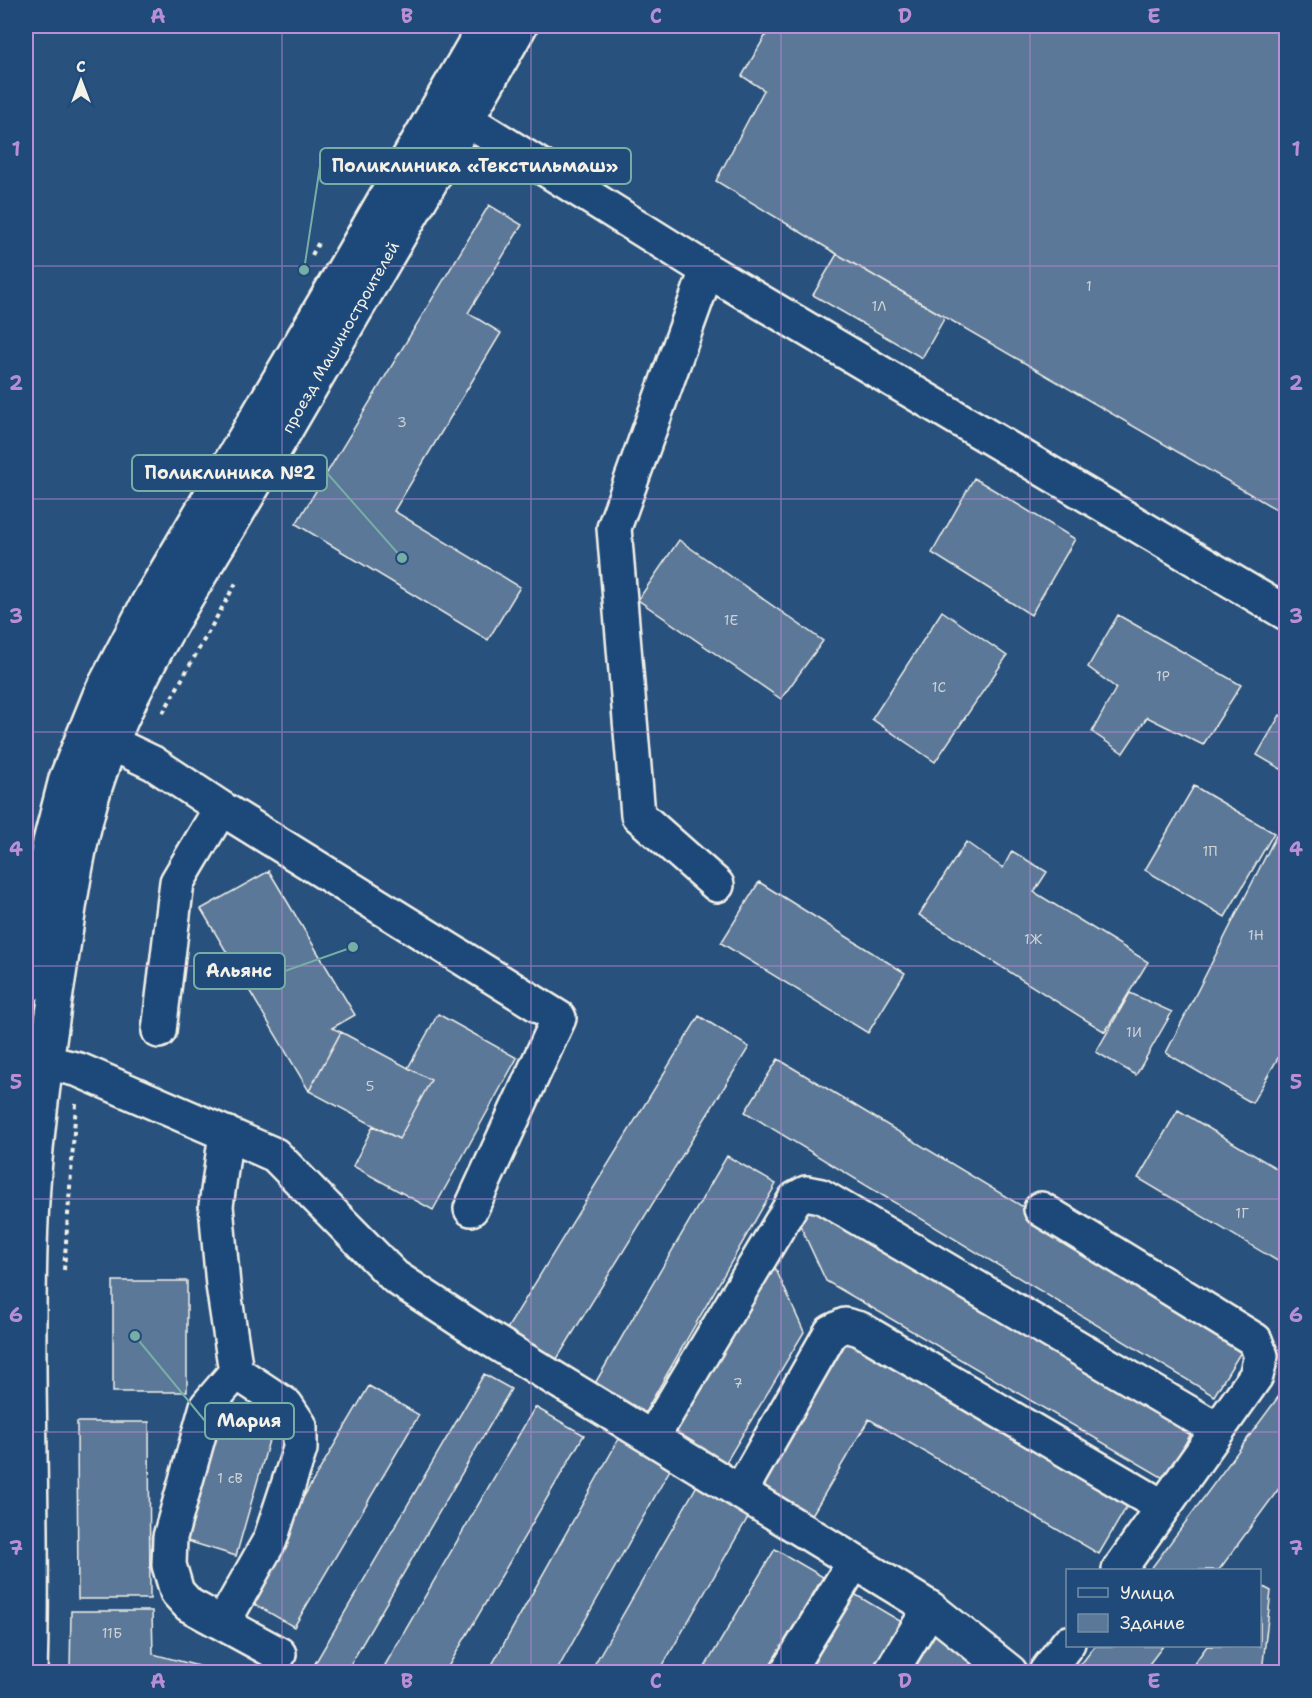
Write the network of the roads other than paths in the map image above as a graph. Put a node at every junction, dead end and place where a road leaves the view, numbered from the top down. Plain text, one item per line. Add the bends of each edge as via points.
1 (485, 26) edge
2 (520, 26) edge
3 (454, 112) junction
4 (707, 270) junction
5 (1287, 613) edge
6 (111, 743) junction
7 (221, 808) junction
8 (717, 885) dead end
9 (26, 987) edge
10 (159, 1031) dead end
11 (46, 1062) junction
12 (226, 1133) junction
13 (471, 1209) dead end
14 (1041, 1209) dead end
15 (236, 1371) junction
16 (1218, 1430) junction
17 (652, 1438) junction
18 (740, 1492) junction
19 (1163, 1507) junction
20 (854, 1562) junction
21 (1120, 1569) edge
22 (930, 1608) junction
23 (223, 1623) junction
24 (1066, 1646) edge
25 (279, 1654) dead end
26 (1002, 1670) edge
27 (30, 1672) edge
28 (787, 1672) edge
29 (891, 1672) edge
30 (1046, 1672) edge

1 - 3 main road, проезд Машиностроителей
2 - 3 main road, проезд Машиностроителей
3 - 4 main road
3 - 6 main road, проезд Машиностроителей via 232,522 176,613
3 - 9 main road, проезд Машиностроителей via 155,591 100,695 63,789 50,842
4 - 5 main road
4 - 8 main road via 614,528 639,815
6 - 7 main road via 153,763
6 - 11 main road, проезд Машиностроителей via 91,801 74,875
7 - 10 main road via 177,882
7 - 13 main road via 560,1018
11 - 12 main road via 79,1070
11 - 27 main road, проезд Машиностроителей via 33,1186 29,1318
12 - 15 main road via 216,1206
12 - 17 main road via 275,1155 395,1277
14 - 16 main road via 1255,1340 1261,1356 1256,1376
15 - 23 main road via 207,1406 170,1537 169,1565 177,1592 189,1605
15 - 23 main road via 286,1406 300,1426 300,1449 270,1540
16 - 17 main road via 821,1196 806,1193 795,1199
16 - 19 main road
17 - 18 main road
18 - 19 main road via 831,1332 845,1325 860,1329
18 - 20 main road
19 - 21 main road
20 - 22 main road
20 - 28 main road
22 - 26 main road
22 - 29 main road
23 - 25 main road
24 - 30 main road

